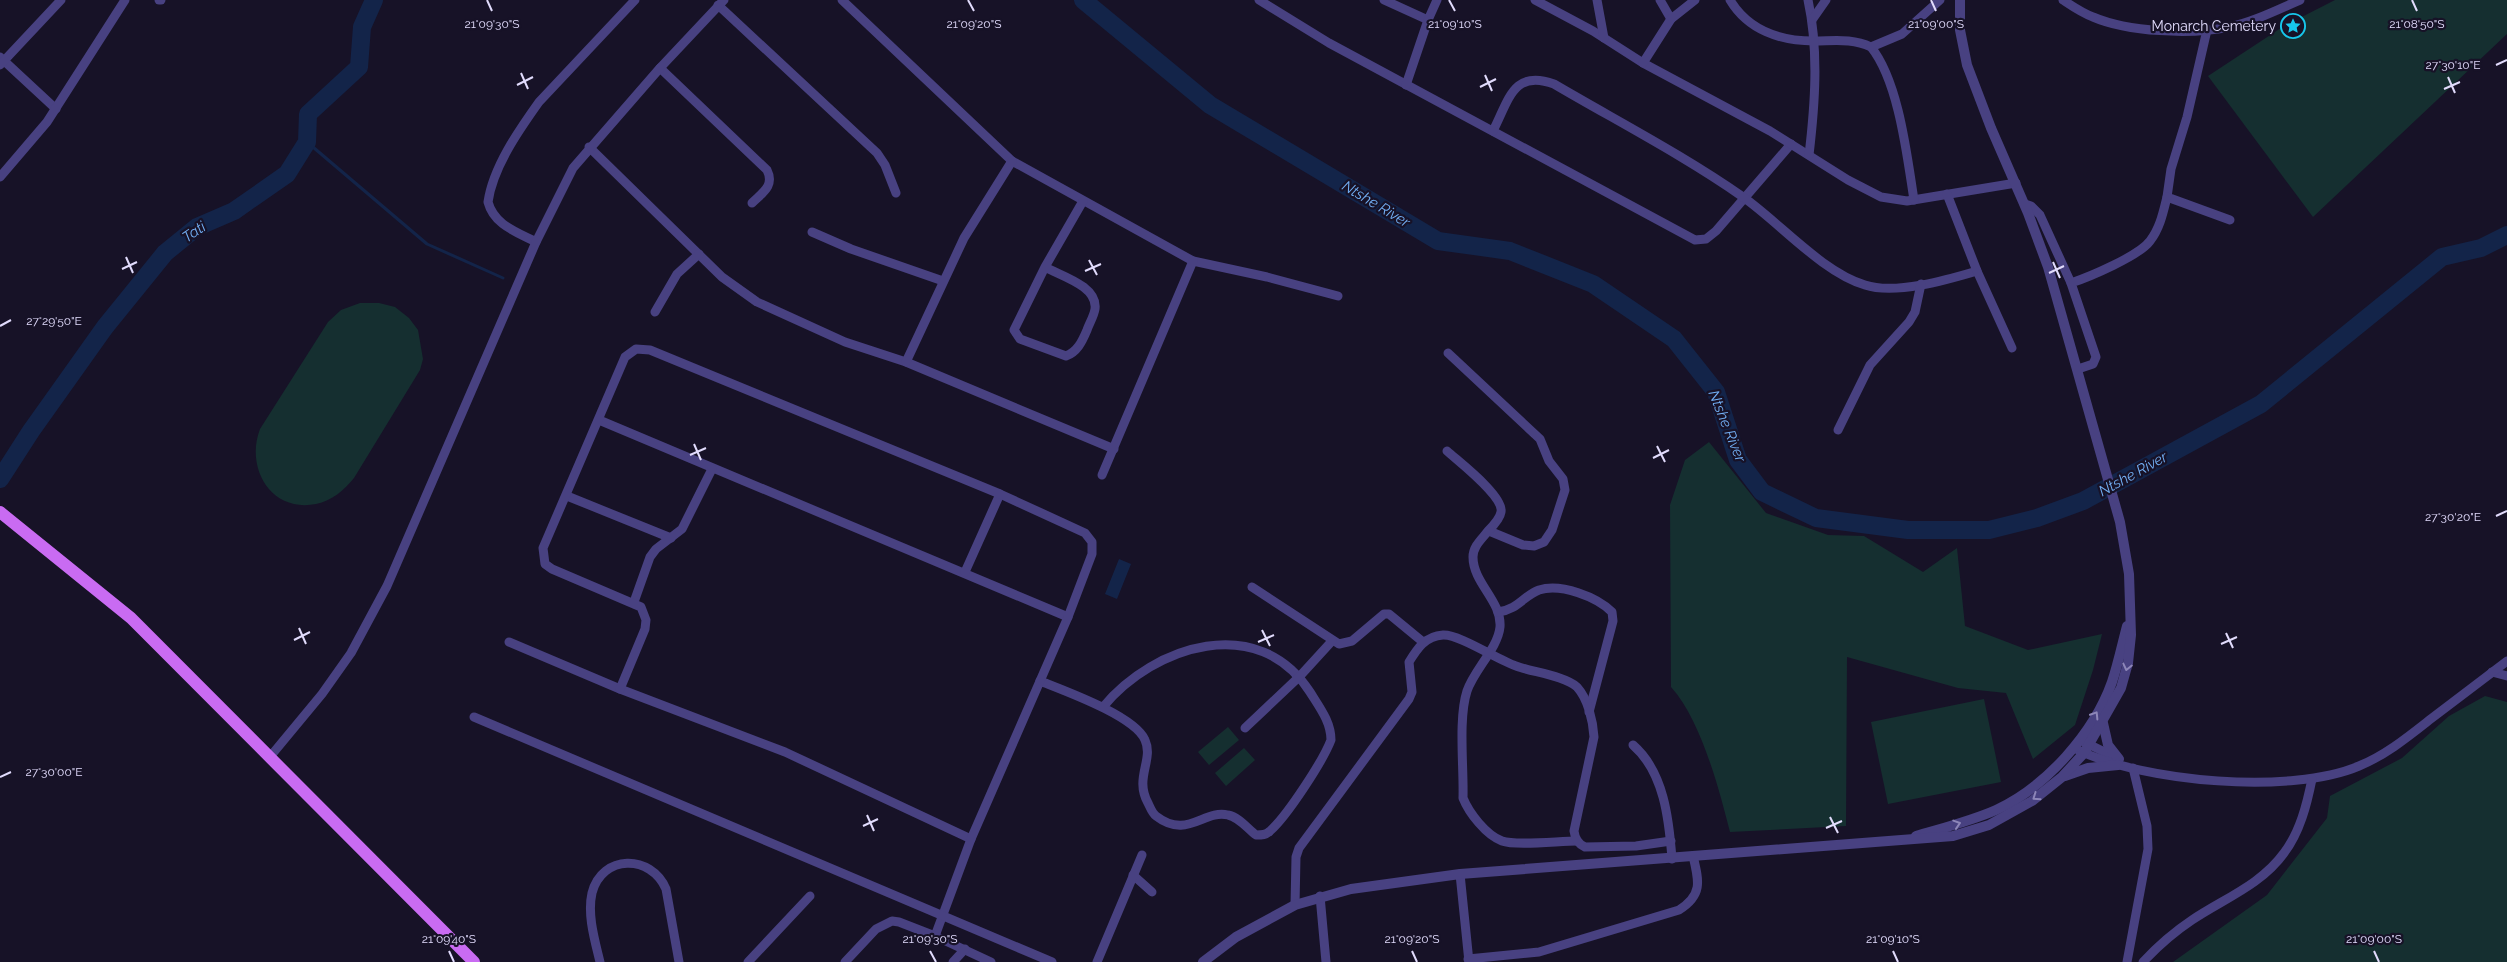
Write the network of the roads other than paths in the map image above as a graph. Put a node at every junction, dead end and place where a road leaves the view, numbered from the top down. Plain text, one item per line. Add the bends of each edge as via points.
1 (61, 0) edge
2 (125, 0) edge
3 (635, 0) edge
4 (842, 0) edge
5 (1259, 0) edge
6 (1384, 0) edge
7 (1437, 0) edge
8 (1535, 0) edge
9 (1597, 0) edge
10 (1660, 0) edge
11 (1695, 0) edge
12 (1730, 0) edge
13 (1808, 0) edge
14 (1826, 0) edge
15 (1940, 0) edge
16 (1960, 0) edge
17 (2063, 0) edge
18 (2300, 0) edge
19 (721, 3) edge
20 (1428, 20) junction
21 (1671, 20) junction
22 (1812, 20) junction
23 (2207, 30) junction
24 (1604, 38) junction
25 (1813, 41) junction
26 (1871, 47) junction
27 (1, 61) edge
28 (1643, 63) junction
29 (660, 68) junction
30 (1406, 85) junction
31 (56, 109) junction
32 (1493, 131) junction
33 (1791, 144) junction
34 (589, 147) junction
35 (1809, 155) junction
36 (1012, 161) junction
37 (0, 177) edge
38 (2016, 184) junction
39 (896, 193) dead end
40 (1947, 194) junction
41 (2166, 197) junction
42 (1744, 198) junction
43 (1914, 200) junction
44 (1083, 201) junction
45 (752, 203) dead end
46 (2024, 204) junction
47 (2230, 220) dead end
48 (812, 232) dead end
49 (536, 242) junction
50 (699, 254) junction
51 (1194, 261) junction
52 (1045, 268) junction
53 (1977, 271) junction
54 (943, 281) junction
55 (2071, 283) junction
56 (1922, 284) junction
57 (1338, 296) dead end
58 (655, 312) dead end
59 (2012, 348) dead end
60 (1448, 353) dead end
61 (906, 362) junction
62 (2078, 370) junction
63 (599, 420) junction
64 (1838, 430) dead end
65 (1114, 449) junction
66 (1447, 451) dead end
67 (712, 469) junction
68 (1102, 475) dead end
69 (1000, 494) junction
70 (567, 496) junction
71 (0, 512) edge
72 (1489, 531) junction
73 (671, 538) junction
74 (965, 572) junction
75 (1252, 587) dead end
76 (634, 602) junction
77 (1498, 612) junction
78 (1068, 617) junction
79 (2129, 619) junction
80 (1332, 641) junction
81 (509, 642) dead end
82 (1423, 642) junction
83 (1487, 654) junction
84 (2507, 660) edge
85 (2492, 672) junction
86 (1300, 676) junction
87 (2507, 676) edge
88 (1040, 681) junction
89 (620, 689) junction
90 (1103, 707) junction
91 (1589, 712) junction
92 (474, 717) dead end
93 (2103, 723) junction
94 (1245, 728) dead end
95 (2076, 744) junction
96 (1633, 745) dead end
97 (2088, 749) junction
98 (269, 758) junction
99 (2118, 762) junction
100 (2131, 767) junction
101 (2062, 777) junction
102 (2312, 779) junction
103 (971, 839) junction
104 (1577, 841) junction
105 (1671, 841) junction
106 (1893, 842) junction
107 (1142, 855) dead end
108 (1693, 856) junction
109 (1672, 859) junction
110 (1460, 874) junction
111 (1134, 875) junction
112 (1152, 892) dead end
113 (810, 896) dead end
114 (1320, 896) junction
115 (1295, 905) junction
116 (943, 916) junction
117 (935, 936) junction
118 (964, 949) junction
119 (1469, 961) edge
120 (474, 962) edge
121 (600, 962) edge
122 (679, 962) edge
123 (748, 962) edge
124 (845, 962) edge
125 (953, 962) edge
126 (992, 962) edge
127 (1052, 962) edge
128 (1097, 962) edge
129 (1203, 962) edge
130 (1326, 962) edge
131 (2127, 962) edge
132 (2143, 962) edge

1 - 27 street
2 - 31 street
3 - 49 street via 540,102 526,120 495,180 488,202 494,216 508,228
4 - 36 street
5 - 30 street via 1329,44
6 - 20 street
7 - 20 street
8 - 24 street
9 - 24 street
10 - 21 street
11 - 21 street
12 - 25 street via 1751,24 1764,32
13 - 22 street
14 - 22 street
15 - 26 street via 1902,34
16 - 38 street via 1960,30 1967,65
17 - 23 street via 2093,17 2118,24 2160,30
18 - 23 street via 2247,21
19 - 29 street
19 - 39 street via 877,153
20 - 30 street
21 - 28 street
22 - 25 street
23 - 41 street
24 - 28 street
25 - 26 street via 1854,40
25 - 35 street via 1814,98
26 - 43 street via 1900,116
27 - 31 street
28 - 33 street
29 - 34 street
29 - 45 street via 767,170 770,185
30 - 32 street
31 - 37 street
32 - 42 street via 1695,240 1711,236
32 - 42 street via 1517,86 1524,80 1543,80 1657,143
33 - 35 street
33 - 42 street
34 - 49 street via 563,186
34 - 50 street
35 - 43 street via 1881,197
36 - 44 street
36 - 54 street via 964,238
38 - 40 street
38 - 46 street
40 - 43 street
40 - 53 street
41 - 47 street
41 - 55 street via 2160,224 2144,248
42 - 56 street via 1852,280 1878,288
44 - 51 street
44 - 52 street
46 - 55 street via 2040,215
46 - 62 street via 2048,267
48 - 54 street
49 - 98 street via 388,586 346,660
50 - 58 street via 677,274
50 - 61 street via 722,278 757,302 845,342
51 - 57 street
51 - 65 street
52 - 52 street via 1089,291 1095,300 1095,311 1082,341 1075,351 1066,356 1020,339 1014,330
53 - 56 street
53 - 59 street
54 - 61 street
55 - 62 street via 2096,357 2093,364
56 - 64 street via 1915,312 1870,365
60 - 72 street via 1540,439 1549,461 1563,479 1564,490 1552,530 1544,542 1534,546 1523,545
61 - 65 street
62 - 79 street via 2120,522 2129,574
63 - 67 street
63 - 69 street via 626,357 636,349 650,350
63 - 70 street
65 - 68 street
66 - 72 street via 1497,498 1501,511
67 - 73 street via 687,522
67 - 74 street
69 - 74 street
69 - 78 street via 1084,533 1092,542 1092,554
70 - 73 street
70 - 76 street via 543,548 545,564
71 - 98 main road via 144,631
72 - 77 street via 1480,540 1473,556 1477,574
73 - 76 street via 650,557
74 - 78 street
75 - 80 street
76 - 89 street via 645,613 645,629
77 - 83 street via 1500,627
77 - 91 street via 1517,606 1537,591 1559,589 1598,601 1612,612 1613,621
78 - 88 street
79 -> 93 street via 2131,635 2127,671
95 -> 79 street via 2112,683
80 - 82 street via 1346,644 1380,616 1389,614
80 - 86 street
81 - 89 street
82 - 83 street via 1435,636 1455,637
82 - 115 street via 1409,662 1412,692 1409,699 1299,848
83 - 91 street via 1576,686
83 - 104 street via 1468,690 1464,705 1463,798 1466,806 1502,841
84 - 85 street
85 - 87 street
85 - 102 street via 2394,748 2360,766
86 - 90 street via 1264,652 1213,645 1160,659 1132,678
86 - 90 street via 1327,720 1331,740 1293,803 1264,835 1256,835 1228,815 1215,816 1190,826 1169,823 1154,815 1144,795 1142,780 1148,750 1145,739
86 - 94 street
88 - 90 street
88 - 103 street
89 - 103 street via 785,752
91 - 104 street via 1594,737 1574,831
92 - 116 street
93 - 97 street
93 - 99 street via 2104,734
95 - 97 street
106 -> 95 street via 1956,825 1997,809 2033,787
96 - 105 street via 1654,770
97 - 99 street
97 - 101 street
98 - 120 main road
99 - 100 street
99 - 101 street
100 - 102 street via 2167,776 2210,780
100 - 131 street via 2148,826 2148,849
101 -> 106 street via 2032,800 1989,825 1953,836
102 - 132 street via 2295,834 2270,869 2172,934
103 - 116 street
104 - 105 street via 1585,847 1636,846
105 - 109 street
106 - 108 street
107 - 111 street
108 - 109 street
108 - 119 street via 1699,887 1690,904 1679,910 1538,952
109 - 110 street
110 - 114 street via 1380,884
110 - 119 street
111 - 112 street
111 - 128 street
113 - 123 street
114 - 115 street
114 - 130 street
115 - 129 street via 1236,937
116 - 117 street
116 - 127 street
117 - 118 street
117 - 124 street via 892,921 876,929
118 - 125 street
118 - 126 street
121 - 122 street via 590,910 592,893 604,873 632,862 648,867 662,879

